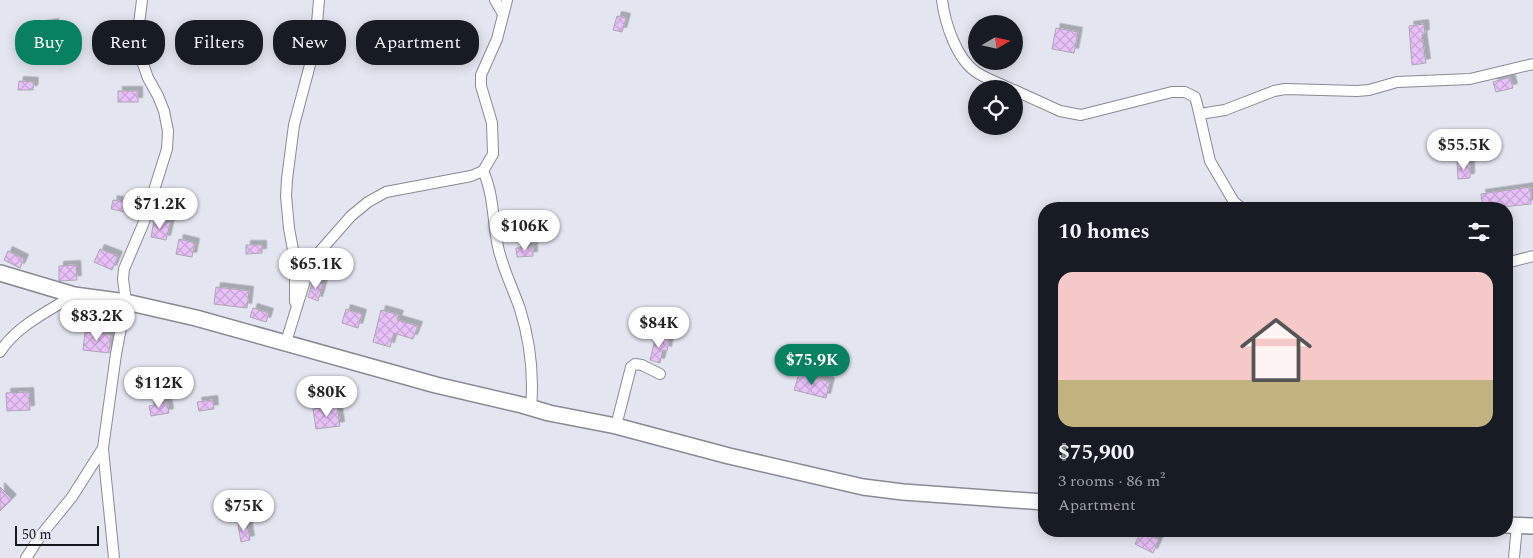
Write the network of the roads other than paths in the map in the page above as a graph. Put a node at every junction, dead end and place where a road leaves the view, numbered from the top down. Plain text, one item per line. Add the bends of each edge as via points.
1 (142, 0) edge
2 (319, 0) edge
3 (495, 0) edge
4 (507, 0) edge
5 (942, 0) edge
6 (503, 14) junction
7 (1533, 64) edge
8 (992, 80) edge
9 (1023, 94) edge
10 (1200, 114) junction
11 (483, 171) junction
12 (1234, 202) edge
13 (1533, 256) edge
14 (1513, 261) edge
15 (0, 272) edge
16 (74, 295) junction
17 (126, 302) junction
18 (294, 316) junction
19 (286, 342) junction
20 (0, 352) edge
21 (660, 374) dead end
22 (531, 408) junction
23 (616, 426) junction
24 (103, 448) junction
25 (1038, 502) edge
26 (1513, 525) edge
27 (1533, 526) edge
28 (1513, 537) edge
29 (26, 558) edge
30 (114, 558) edge
31 (1514, 558) edge

1 - 17 street via 138,32 142,61 164,111 168,131 159,178 124,269
2 - 18 street via 314,46 294,125 287,179 289,228 295,261
3 - 6 street
4 - 6 street
5 - 8 street via 945,22 962,57 975,72
6 - 11 street via 497,39 481,75 480,86 493,136 493,154
7 - 10 street via 1470,79 1397,82 1357,91 1285,89 1225,110
9 - 10 street via 1060,111 1081,115 1172,92 1185,92 1194,97
10 - 12 street via 1210,161
11 - 18 street via 386,192 368,202 350,216 314,258
11 - 22 street via 490,191 499,250 528,338 533,385
13 - 14 street
15 - 16 main road
16 - 17 main road
16 - 20 street via 36,318 6,342
17 - 19 main road
17 - 24 street
18 - 19 street
19 - 22 main road via 436,385
21 - 23 street via 642,365 631,367
22 - 23 main road
23 - 25 main road via 863,487
24 - 29 street via 72,497
24 - 30 street
26 - 27 main road
28 - 31 street

